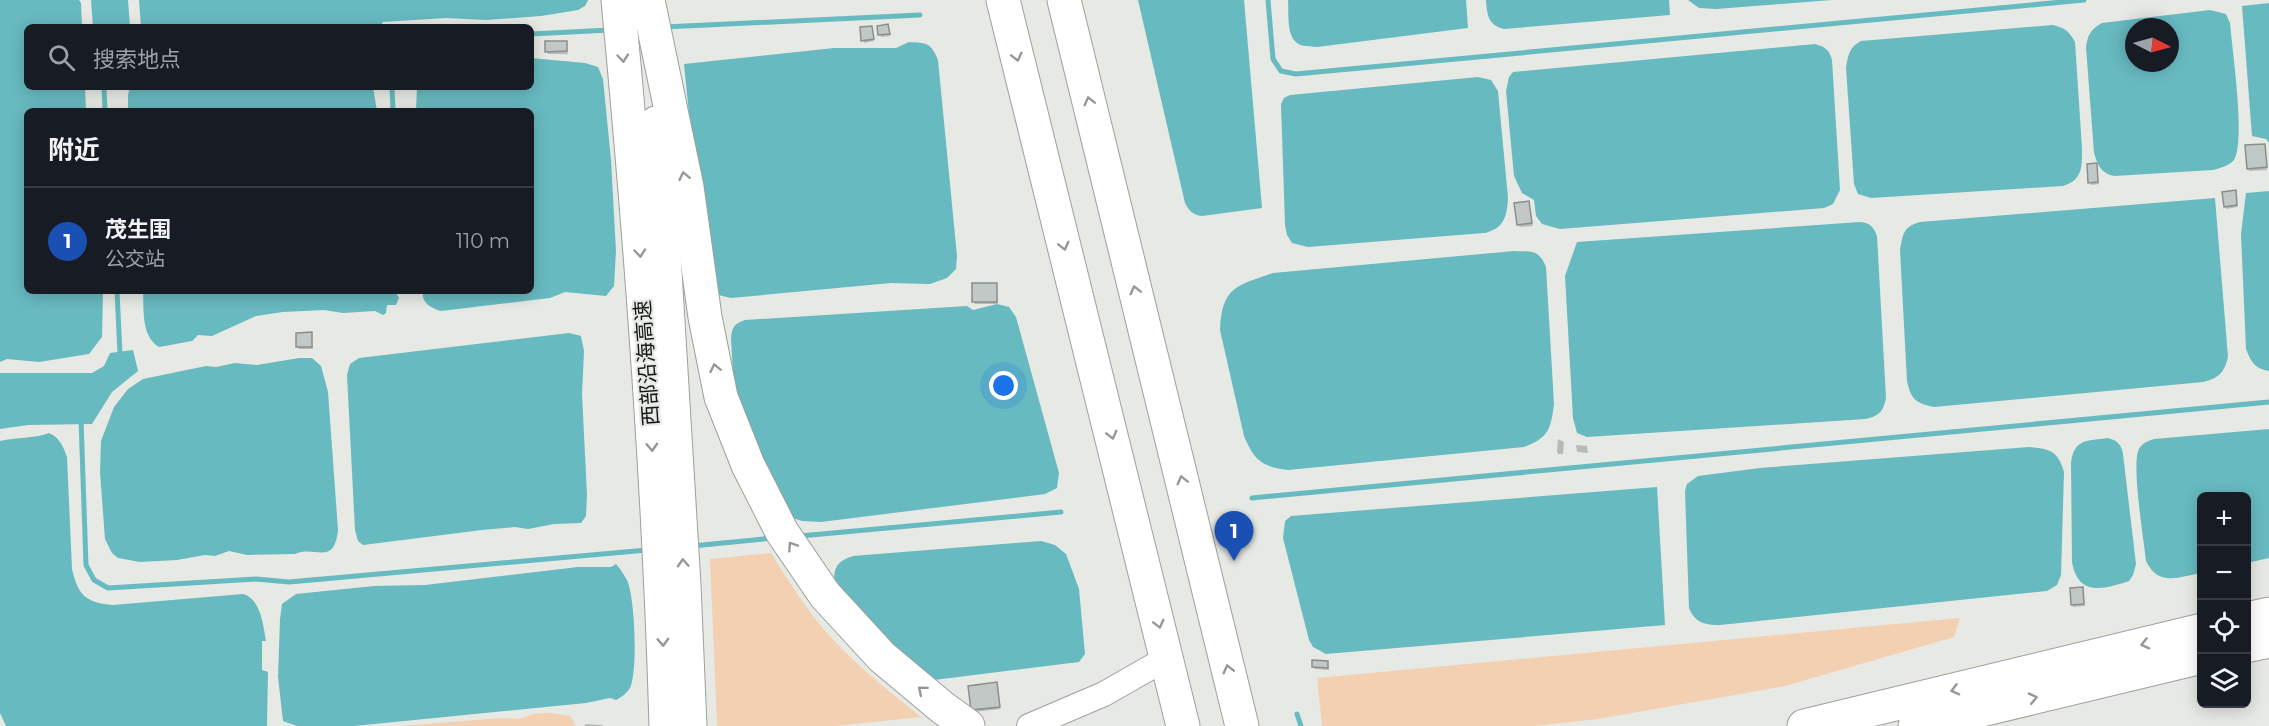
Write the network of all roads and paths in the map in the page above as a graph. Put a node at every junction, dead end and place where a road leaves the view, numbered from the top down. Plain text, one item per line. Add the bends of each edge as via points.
1 (618, 0) edge
2 (1003, 0) edge
3 (1064, 0) edge
4 (649, 2) edge
5 (2269, 614) edge
6 (2251, 618) edge
7 (2197, 631) edge
8 (2269, 641) edge
9 (2251, 645) edge
10 (1167, 658) junction
11 (2197, 658) edge
12 (666, 726) edge
13 (690, 726) edge
14 (968, 726) edge
15 (1029, 726) edge
16 (1183, 726) edge
17 (1242, 726) edge
18 (1804, 726) edge
19 (1915, 726) edge

1 -> 12 highway, 西部沿海高速 via 645,317
2 -> 10 highway
17 -> 3 highway
13 -> 4 highway, 西部沿海高速
14 -> 4 highway via 882,657 825,595 782,532 748,465 721,397 705,317 687,187
5 - 6 highway
7 -> 18 highway
8 - 9 highway
10 - 15 street via 1104,694
10 - 16 highway
19 -> 11 highway

